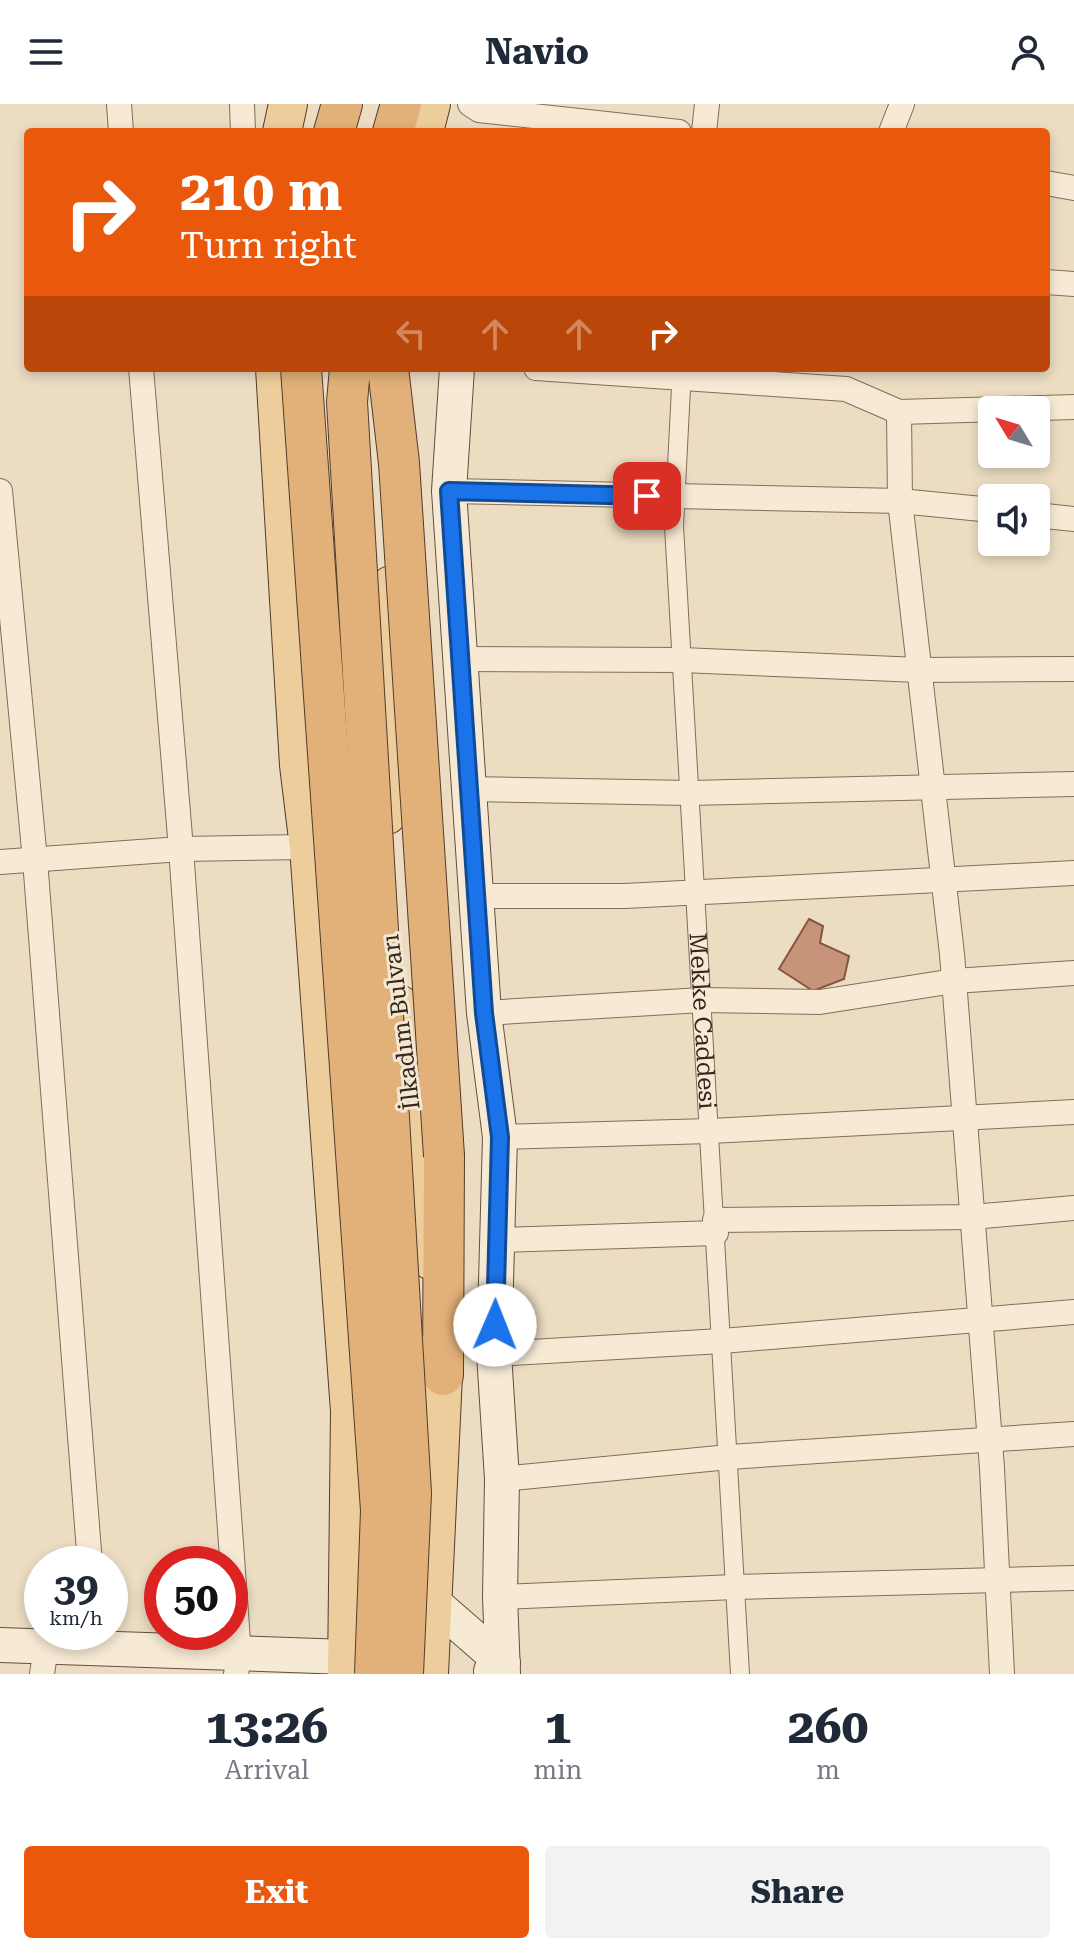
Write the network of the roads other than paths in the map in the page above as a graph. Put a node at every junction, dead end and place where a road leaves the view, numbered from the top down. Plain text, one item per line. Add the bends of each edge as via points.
1 (119, 104) edge
2 (242, 104) edge
3 (263, 104) edge
4 (288, 104) edge
5 (342, 104) edge
6 (401, 104) edge
7 (431, 104) edge
8 (470, 104) edge
9 (707, 104) edge
10 (902, 104) edge
11 (121, 128) edge
12 (243, 128) edge
13 (264, 128) edge
14 (283, 128) edge
15 (335, 128) edge
16 (394, 128) edge
17 (425, 128) edge
18 (643, 128) edge
19 (704, 128) edge
20 (893, 128) edge
21 (1050, 184) edge
22 (1074, 188) edge
23 (1050, 282) edge
24 (1074, 284) edge
25 (141, 372) edge
26 (275, 372) edge
27 (301, 372) edge
28 (350, 372) edge
29 (388, 372) edge
30 (394, 372) edge
31 (457, 372) edge
32 (633, 372) edge
33 (682, 374) edge
34 (848, 378) edge
35 (1074, 407) edge
36 (899, 412) junction
37 (0, 491) edge
38 (449, 491) junction
39 (676, 497) junction
40 (900, 501) junction
41 (978, 509) edge
42 (1050, 516) edge
43 (1074, 519) edge
44 (460, 659) junction
45 (682, 660) junction
46 (1074, 669) edge
47 (919, 670) junction
48 (1074, 784) edge
49 (933, 786) junction
50 (469, 789) junction
51 (690, 793) junction
52 (309, 847) junction
53 (181, 849) junction
54 (35, 860) junction
55 (0, 862) edge
56 (1074, 873) edge
57 (943, 880) junction
58 (696, 891) junction
59 (476, 896) junction
60 (1074, 973) edge
61 (954, 981) junction
62 (702, 1000) junction
63 (484, 1013) junction
64 (1074, 1112) edge
65 (964, 1117) junction
66 (710, 1131) junction
67 (500, 1137) junction
68 (1074, 1208) edge
69 (972, 1217) junction
70 (715, 1226) junction
71 (497, 1240) junction
72 (1074, 1312) edge
73 (980, 1319) junction
74 (722, 1341) junction
75 (494, 1354) junction
76 (443, 1375) junction
77 (1074, 1434) edge
78 (990, 1442) junction
79 (729, 1457) junction
80 (502, 1479) junction
81 (89, 1546) edge
82 (1074, 1578) edge
83 (997, 1580) junction
84 (735, 1587) junction
85 (500, 1597) junction
86 (433, 1602) junction
87 (348, 1609) junction
88 (0, 1645) edge
89 (128, 1645) edge
90 (70, 1650) edge
91 (44, 1660) edge
92 (237, 1664) edge
93 (356, 1668) edge
94 (498, 1670) edge
95 (403, 1674) edge
96 (429, 1674) edge
97 (740, 1674) edge
98 (1002, 1674) edge

1 - 11 street
2 - 12 street
3 - 13 main road
4 - 14 main road
5 - 15 highway
6 - 16 highway
7 - 17 main road
8 - 18 street via 479,110
9 - 19 street
10 - 20 street
21 - 22 street
23 - 24 street
25 - 53 street
26 - 52 main road via 299,765
27 - 93 highway, İlkadım Bulvarı, bridge via 381,1510
28 - 95 highway, İlkadım Bulvarı, bridge via 347,402 411,1493
29 - 76 highway, bridge via 399,463 444,1156
30 - 76 main road, İlkadım Bulvarı via 386,895
31 - 38 main road
32 - 33 street
33 - 34 street
33 - 39 street, Mekke Caddesi
34 - 36 street
35 - 36 street
36 - 40 street
37 - 54 street
38 - 39 street
38 - 44 main road
39 - 40 street
39 - 45 street, Mekke Caddesi
40 - 41 street
40 - 47 street
42 - 43 street
44 - 45 street
44 - 50 main road
45 - 47 street
45 - 51 street, Mekke Caddesi
46 - 47 street
47 - 49 street
48 - 49 street
49 - 51 street
49 - 57 street
50 - 51 street
50 - 59 main road
51 - 58 street, Mekke Caddesi
52 - 53 street
52 - 87 main road via 350,1411
53 - 54 street
53 - 92 street
54 - 55 street
54 - 81 street
56 - 57 street
57 - 58 street
57 - 61 street
58 - 59 street
58 - 62 street, Mekke Caddesi
59 - 63 main road
60 - 61 street
61 - 62 street via 820,1002
61 - 65 street
62 - 63 street
62 - 66 street, Mekke Caddesi
63 - 67 main road
64 - 65 street
65 - 66 street
65 - 69 street
66 - 67 street
66 - 70 street, Mekke Caddesi
67 - 71 main road
68 - 69 street
69 - 70 street
69 - 73 street
70 - 71 street
70 - 74 street, Mekke Caddesi
71 - 75 main road
72 - 73 street
73 - 74 street
73 - 78 street
74 - 75 street
74 - 79 street, Mekke Caddesi
75 - 80 main road
76 - 86 main road, İlkadım Bulvarı
77 - 78 street
78 - 79 street
78 - 83 street
79 - 80 street
79 - 84 street, Mekke Caddesi
80 - 85 main road
82 - 83 street
83 - 84 street
83 - 98 street
84 - 85 street
84 - 97 street, Mekke Caddesi
85 - 94 main road
86 - 87 main road
86 - 94 main road
86 - 96 main road, İlkadım Bulvarı
87 - 93 main road
88 - 91 main road
89 - 92 main road
90 - 91 main road
92 - 93 main road

